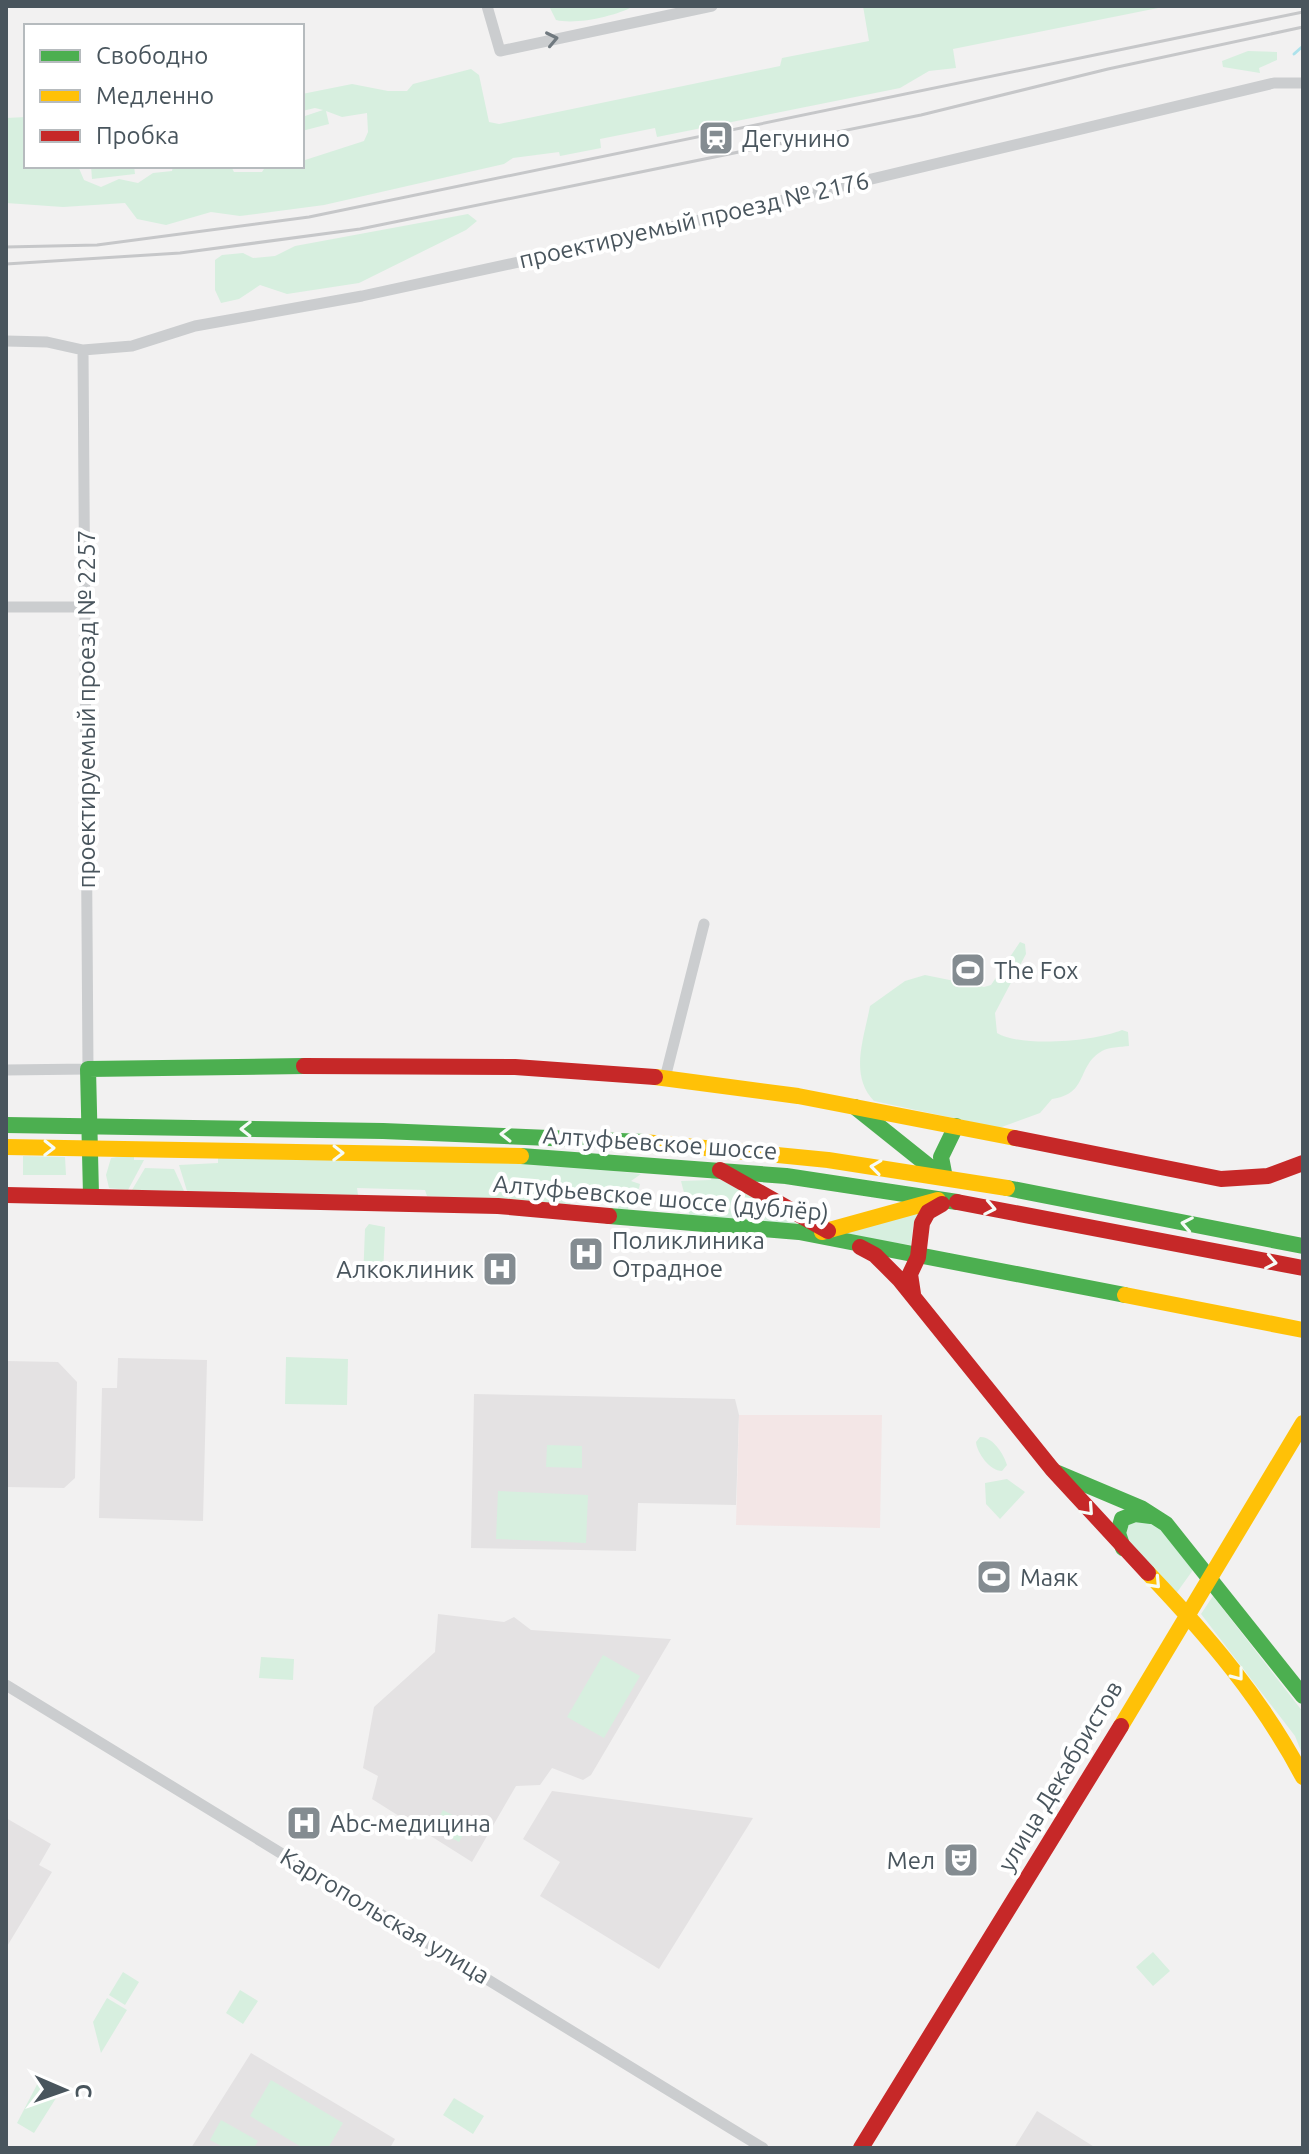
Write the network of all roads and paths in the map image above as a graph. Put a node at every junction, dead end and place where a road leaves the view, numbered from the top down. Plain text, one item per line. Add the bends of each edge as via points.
1 (487, 6) edge
2 (712, 6) edge
3 (1303, 83) edge
4 (6, 341) edge
5 (83, 350) junction
6 (6, 607) edge
7 (85, 607) junction
8 (704, 924) dead end
9 (88, 1069) junction
10 (6, 1070) edge
11 (665, 1078) junction
12 (852, 1105) junction
13 (6, 1125) edge
14 (956, 1126) junction
15 (92, 1127) junction
16 (6, 1147) edge
17 (92, 1148) junction
18 (1303, 1163) edge
19 (719, 1170) junction
20 (945, 1178) junction
21 (6, 1195) edge
22 (91, 1195) junction
23 (950, 1201) junction
24 (828, 1231) junction
25 (808, 1233) junction
26 (852, 1242) junction
27 (1303, 1246) edge
28 (919, 1253) junction
29 (1303, 1268) edge
30 (916, 1299) junction
31 (1303, 1330) edge
32 (1302, 1424) edge
33 (1053, 1471) junction
34 (1156, 1517) junction
35 (1123, 1549) junction
36 (1212, 1578) junction
37 (1188, 1615) junction
38 (6, 1685) edge
39 (1303, 1696) edge
40 (1303, 1777) edge
41 (763, 2148) edge
42 (861, 2148) edge

1 -> 2 street via 500,51
3 - 5 street, проектируемый проезд № 2176 via 1274,83 574,250 195,326 132,346
4 - 5 street, проектируемый проезд № 2176
5 - 7 street, проектируемый проезд № 2257
6 - 7 street
7 - 9 street, проектируемый проезд № 2257
8 - 11 street
9 - 10 street
9 - 11 main road via 465,1066
9 - 15 main road
11 - 12 main road
12 - 14 main road
12 - 20 main road
13 - 15 main road, Алтуфьевское шоссе
14 - 18 main road via 1221,1179 1268,1176
14 - 20 main road via 939,1158
15 - 17 main road
20 -> 15 main road, Алтуфьевское шоссе via 788,1155 581,1136
16 -> 17 main road, Алтуфьевское шоссе
17 -> 19 main road, Алтуфьевское шоссе via 551,1157
17 - 22 main road
19 - 23 main road, Алтуфьевское шоссе
19 - 24 main road
27 -> 20 main road, Алтуфьевское шоссе
21 - 22 main road, Алтуфьевское шоссе (дублёр)
22 - 25 main road, Алтуфьевское шоссе (дублёр) via 498,1206
23 - 24 main road via 916,1205
23 - 28 main road via 924,1217
23 -> 29 main road, Алтуфьевское шоссе
24 - 25 main road
24 - 26 main road
25 - 26 main road, Алтуфьевское шоссе (дублёр)
26 - 28 main road, Алтуфьевское шоссе (дублёр)
26 - 30 main road via 875,1255
28 - 30 main road via 909,1277
28 - 31 main road, Алтуфьевское шоссе (дублёр)
30 - 33 main road
32 - 36 main road, улица Декабристов
33 - 34 main road
33 -> 35 main road
34 - 35 main road via 1135,1514 1122,1519 1118,1533
34 - 36 main road
35 -> 37 main road
36 - 37 main road, улица Декабристов
36 - 39 main road
37 -> 40 main road via 1285,1737
37 - 42 main road, улица Декабристов
38 - 41 street, Каргопольская улица

